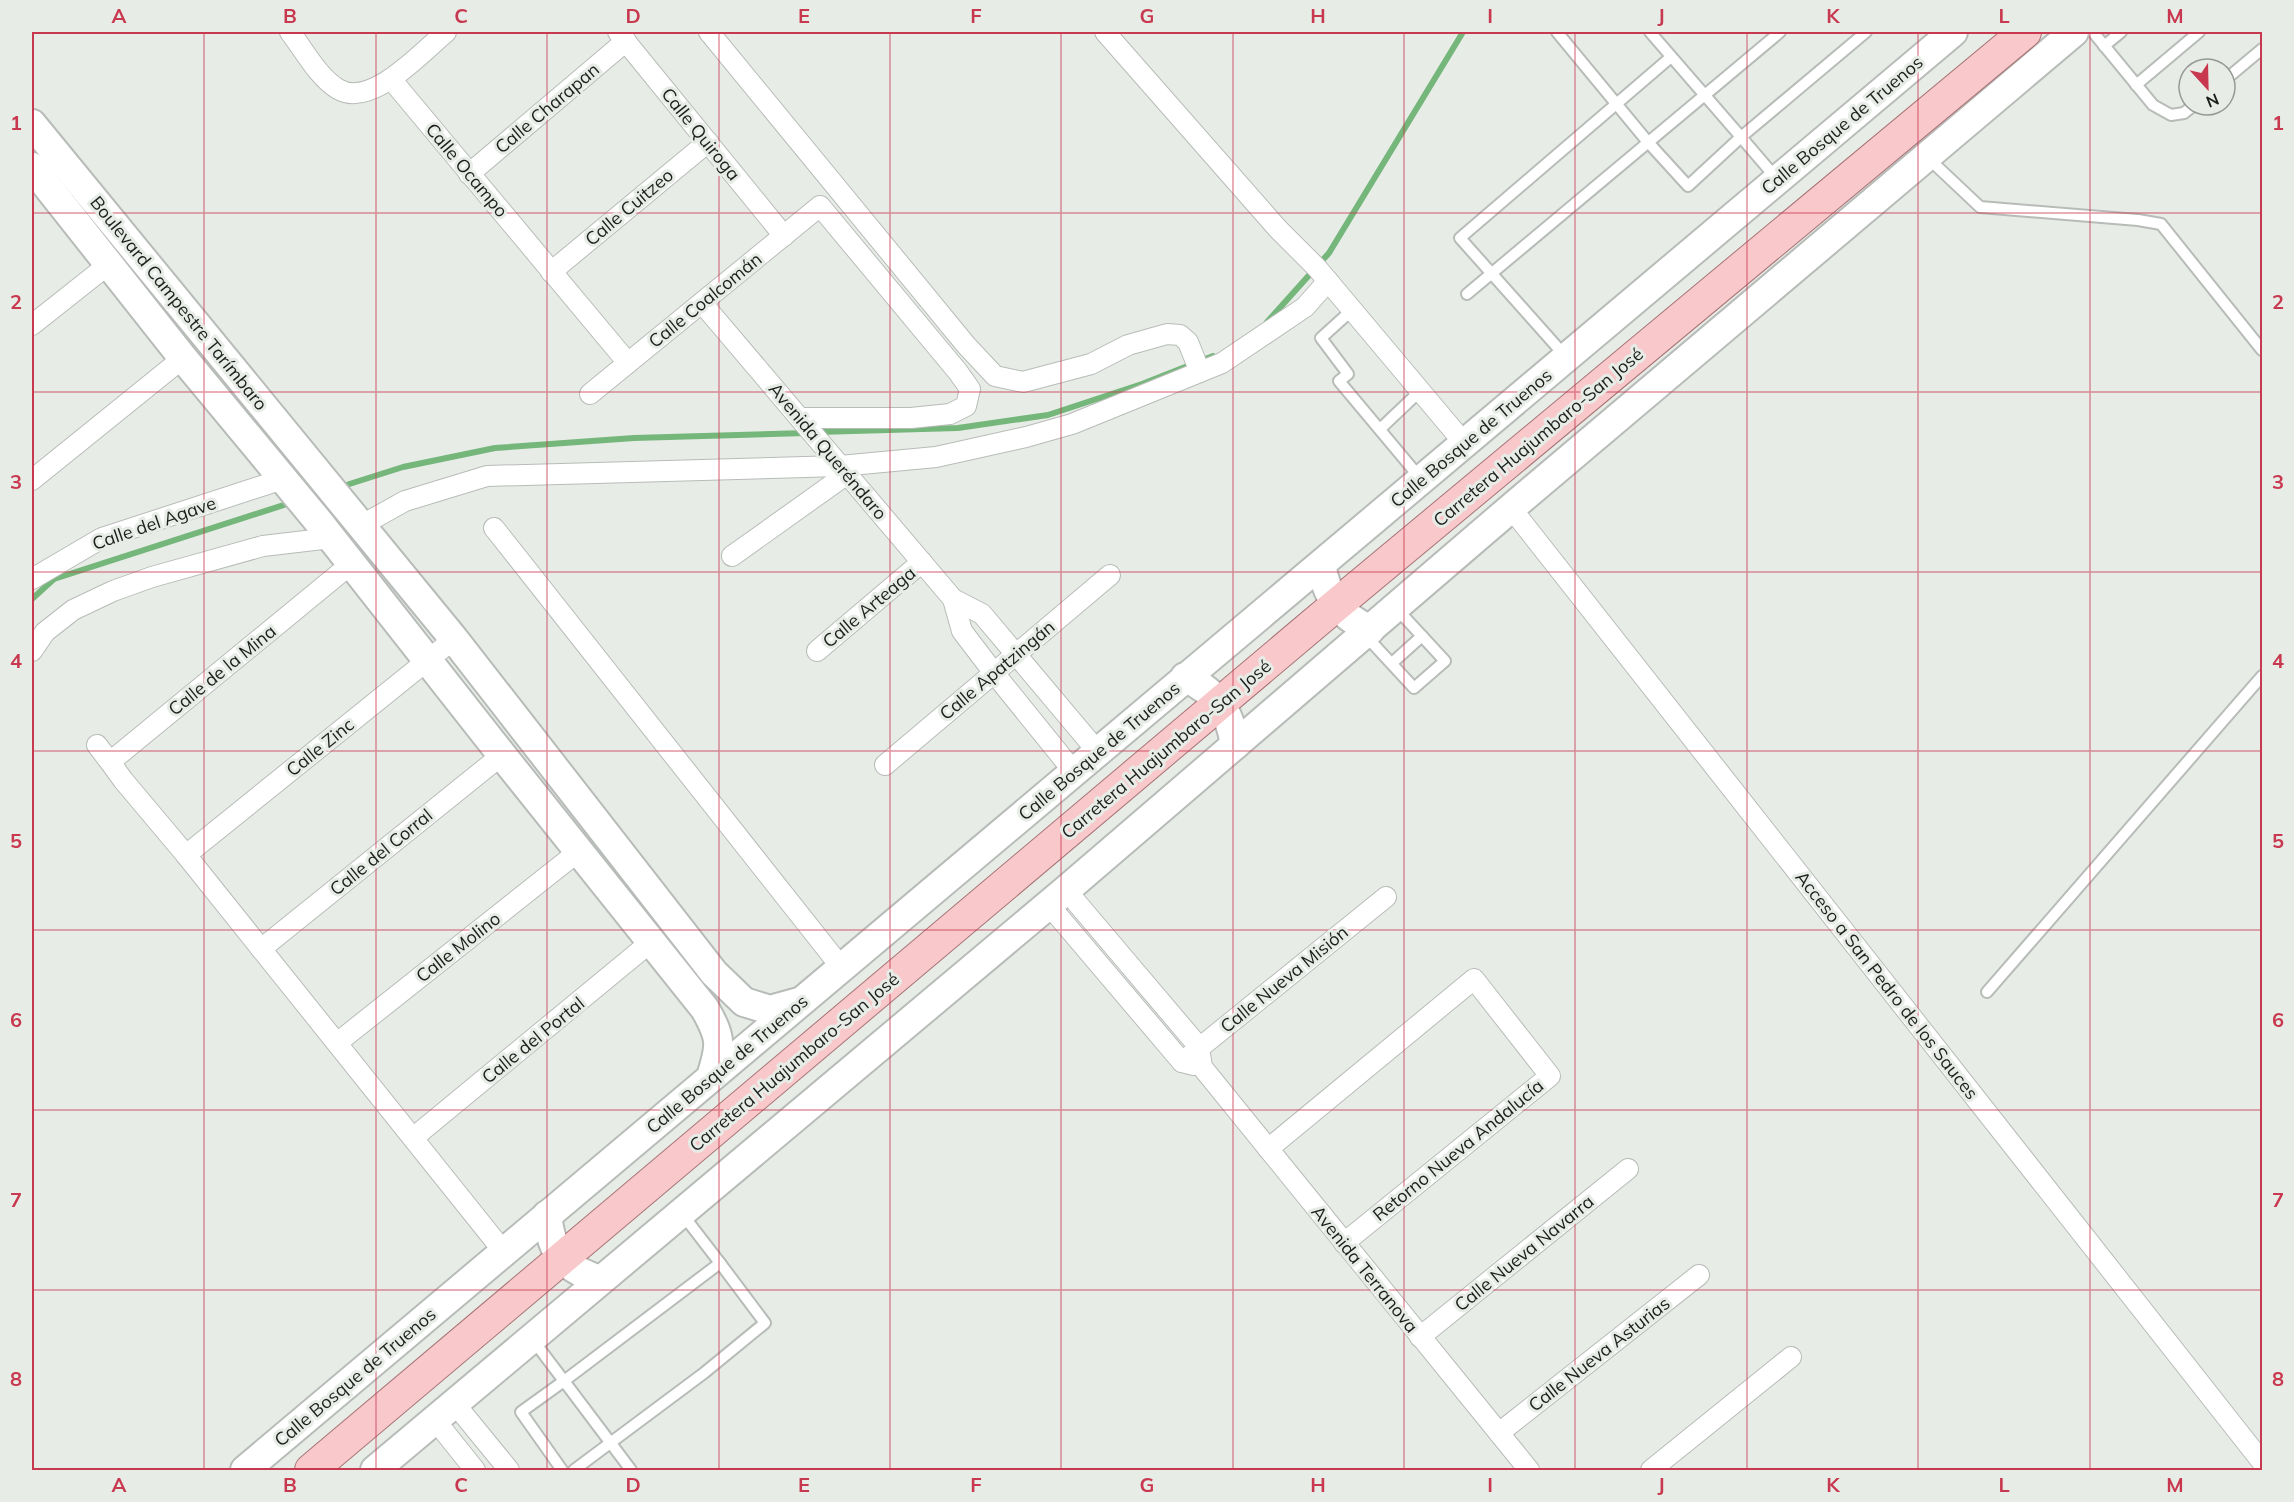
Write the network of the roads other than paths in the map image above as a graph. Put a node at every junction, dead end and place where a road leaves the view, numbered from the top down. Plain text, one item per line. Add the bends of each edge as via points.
1 (290, 32) edge
2 (446, 32) edge
3 (709, 32) edge
4 (1105, 32) edge
5 (1557, 32) edge
6 (1650, 32) edge
7 (1780, 32) edge
8 (1866, 32) edge
9 (1953, 32) edge
10 (2025, 32) edge
11 (2074, 32) edge
12 (2093, 32) edge
13 (2121, 32) edge
14 (2199, 32) edge
15 (622, 36) edge
16 (2104, 46) junction
17 (2262, 49) edge
18 (1671, 57) junction
19 (2237, 70) edge
20 (391, 79) junction
21 (2136, 85) junction
22 (1705, 94) junction
23 (1615, 103) junction
24 (2177, 115) edge
25 (32, 123) edge
26 (1741, 137) junction
27 (1647, 141) junction
28 (708, 142) junction
29 (1926, 156) junction
30 (38, 158) edge
31 (469, 174) junction
32 (1777, 179) junction
33 (784, 236) junction
34 (109, 264) junction
35 (552, 272) junction
36 (1491, 273) junction
37 (1322, 274) junction
38 (1467, 294) dead end
39 (702, 303) junction
40 (1352, 310) junction
41 (32, 325) edge
42 (2262, 350) edge
43 (1566, 357) junction
44 (183, 358) junction
45 (628, 363) junction
46 (1199, 370) junction
47 (1420, 391) junction
48 (590, 394) dead end
49 (805, 424) junction
50 (1380, 429) junction
51 (1464, 443) junction
52 (839, 465) junction
53 (1422, 479) junction
54 (32, 480) edge
55 (289, 486) junction
56 (1511, 508) junction
57 (355, 518) junction
58 (494, 528) dead end
59 (324, 530) junction
60 (732, 556) dead end
61 (922, 562) junction
62 (351, 564) junction
63 (1321, 565) junction
64 (1110, 575) dead end
65 (32, 579) edge
66 (953, 599) junction
67 (1335, 606) junction
68 (1396, 608) junction
69 (1368, 633) junction
70 (1422, 636) junction
71 (454, 639) junction
72 (32, 651) edge
73 (817, 651) dead end
74 (1017, 654) junction
75 (428, 660) junction
76 (1392, 663) junction
77 (994, 674) junction
78 (2262, 676) edge
79 (1185, 677) junction
80 (1220, 703) junction
81 (97, 745) dead end
82 (1234, 745) junction
83 (1098, 752) junction
84 (502, 755) junction
85 (111, 762) junction
86 (885, 765) dead end
87 (1074, 772) junction
88 (579, 851) junction
89 (186, 855) junction
90 (1057, 897) junction
91 (1386, 897) dead end
92 (652, 941) junction
93 (261, 948) junction
94 (841, 967) junction
95 (714, 973) junction
96 (692, 991) junction
97 (1987, 992) dead end
98 (801, 1001) junction
99 (337, 1043) junction
100 (1199, 1047) junction
101 (1182, 1062) junction
102 (1202, 1067) junction
103 (711, 1077) junction
104 (413, 1138) junction
105 (1268, 1149) junction
106 (1629, 1169) dead end
107 (681, 1212) junction
108 (546, 1215) junction
109 (1344, 1243) junction
110 (504, 1252) junction
111 (561, 1258) junction
112 (720, 1263) junction
113 (1699, 1275) dead end
114 (600, 1280) junction
115 (1420, 1337) junction
116 (532, 1338) junction
117 (1791, 1357) dead end
118 (564, 1381) junction
119 (445, 1412) junction
120 (1500, 1433) junction
121 (611, 1443) junction
122 (2262, 1462) edge
123 (254, 1467) edge
124 (311, 1470) edge
125 (375, 1470) edge
126 (475, 1470) edge
127 (508, 1470) edge
128 (562, 1470) edge
129 (574, 1470) edge
130 (631, 1470) edge
131 (1529, 1470) edge
132 (1651, 1470) edge

1 - 20 street via 338,89 353,94 372,90
2 - 20 street
3 - 46 street via 995,376 1023,382 1091,364 1128,345 1167,334 1180,335 1188,342
4 - 37 street
5 - 23 lane
6 - 18 lane
7 - 22 lane
8 - 26 lane
9 - 32 street, Calle Bosque de Truenos
10 - 67 main road, Carretera Huajumbaro-San José
11 - 29 street
12 - 16 lane
13 - 16 lane
14 - 21 lane
15 - 28 street, Calle Quiroga
15 - 31 street, Calle Charapan
16 - 21 lane
17 - 19 lane
18 - 22 lane
18 - 23 lane
20 - 31 street, Calle Ocampo
21 - 24 lane via 2153,105 2171,116
22 - 26 lane
22 - 27 lane
23 - 27 lane
23 - 36 lane via 1460,238
25 - 30 street, Boulevard Campestre Tarímbaro
26 - 27 lane via 1688,186
26 - 32 lane
27 - 36 lane
28 - 33 street, Calle Quiroga
28 - 35 street, Calle Cuitzeo
29 - 42 lane via 1980,207 2161,224
29 - 56 street
30 - 34 street, Boulevard Campestre Tarímbaro
30 - 57 street, Boulevard Campestre Tarímbaro
31 - 35 street, Calle Ocampo
32 - 43 street, Calle Bosque de Truenos
33 - 39 street, Calle Coalcomán
33 - 49 street, Calle Coalcomán via 820,206 970,389 966,406 950,414
34 - 41 street
34 - 44 street, Boulevard Campestre Tarímbaro
35 - 45 street, Calle Ocampo
36 - 38 lane
36 - 43 lane
37 - 40 street
37 - 46 street via 1305,307 1222,363
39 - 45 street, Calle Coalcomán
39 - 49 street, Avenida Queréndaro
40 - 47 street
40 - 50 lane via 1321,338 1348,374 1339,381
43 - 51 street, Calle Bosque de Truenos
44 - 54 street
44 - 55 street, Boulevard Campestre Tarímbaro
45 - 48 street, Calle Coalcomán
46 - 52 street via 1072,424 1026,437 936,457
47 - 50 lane
47 - 51 street
49 - 52 street, Avenida Queréndaro
50 - 53 lane
51 - 53 street, Calle Bosque de Truenos
52 - 57 street via 487,477
52 - 60 street
52 - 61 street, Avenida Queréndaro
53 - 63 street, Calle Bosque de Truenos
55 - 59 street, Boulevard Campestre Tarímbaro
55 - 65 street, Calle del Agave via 102,538
56 - 68 street
56 - 122 street, Acceso a San Pedro de los Sauces
57 - 71 street, Boulevard Campestre Tarímbaro
58 - 94 street
59 - 62 street, Boulevard Campestre Tarímbaro
59 - 72 street via 113,591 73,610 45,632
61 - 66 street, Avenida Queréndaro
61 - 73 street, Calle Arteaga
62 - 75 street, Boulevard Campestre Tarímbaro
62 - 85 street, Calle de la Mina
63 - 67 street via 1325,587
63 - 79 street, Calle Bosque de Truenos
64 - 74 street, Calle Apatzingán
66 - 74 street, Avenida Queréndaro via 982,614
66 - 77 street, Avenida Queréndaro via 963,631
67 - 69 street
67 - 80 main road, Carretera Huajumbaro-San José
68 - 69 street
68 - 70 lane
69 - 76 lane
69 - 82 street
70 - 76 lane
70 - 76 lane via 1445,661 1414,688
71 - 75 street, Calle Zinc
71 - 95 street, Boulevard Campestre Tarímbaro
74 - 77 street, Calle Apatzingán
74 - 83 street, Avenida Queréndaro
75 - 84 street, Boulevard Campestre Tarímbaro
75 - 89 street, Calle Zinc
77 - 86 street, Calle Apatzingán
77 - 87 street, Avenida Queréndaro
78 - 97 lane
79 - 80 street via 1205,687
79 - 83 street, Calle Bosque de Truenos
80 - 82 street via 1231,723
80 - 111 main road, Carretera Huajumbaro-San José
81 - 85 street
82 - 90 street
83 - 87 street, Calle Bosque de Truenos
84 - 88 street, Boulevard Campestre Tarímbaro
84 - 93 street, Calle del Corral
85 - 89 street
87 - 94 street, Calle Bosque de Truenos
88 - 92 street, Boulevard Campestre Tarímbaro
88 - 99 street, Calle Molino
89 - 93 street
90 - 100 street
90 - 101 street
90 - 107 street
91 - 100 street, Calle Nueva Misión
92 - 96 street, Boulevard Campestre Tarímbaro
92 - 104 street, Calle del Portal
93 - 99 street
94 - 98 street, Calle Bosque de Truenos
95 - 96 street
95 - 98 street, Boulevard Campestre Tarímbaro via 744,1002 770,1010
96 - 103 street, Boulevard Campestre Tarímbaro via 714,1025 720,1048
98 - 103 street, Calle Bosque de Truenos
99 - 104 street
100 - 101 street, Calle Nueva Misión
100 - 102 street
101 - 102 street
102 - 105 street, Avenida Terranova
103 - 108 street, Calle Bosque de Truenos
104 - 110 street
105 - 109 street, Avenida Terranova
105 - 109 street, Retorno Nueva Andalucía via 1474,979 1550,1076
106 - 115 street, Calle Nueva Navarra
107 - 112 lane
107 - 114 street
108 - 110 street, Calle Bosque de Truenos
108 - 111 street via 550,1238
109 - 115 street, Avenida Terranova
110 - 123 street, Calle Bosque de Truenos
111 - 114 street via 578,1273
111 - 124 main road, Carretera Huajumbaro-San José
112 - 118 lane
112 - 121 lane via 765,1323
113 - 120 street, Calle Nueva Asturias
114 - 116 street
115 - 120 street, Avenida Terranova
116 - 118 lane
116 - 119 street
117 - 132 street
118 - 121 lane
118 - 128 lane via 521,1412
119 - 125 street
119 - 126 street
119 - 127 street
120 - 131 street, Avenida Terranova
121 - 129 lane
121 - 130 lane

